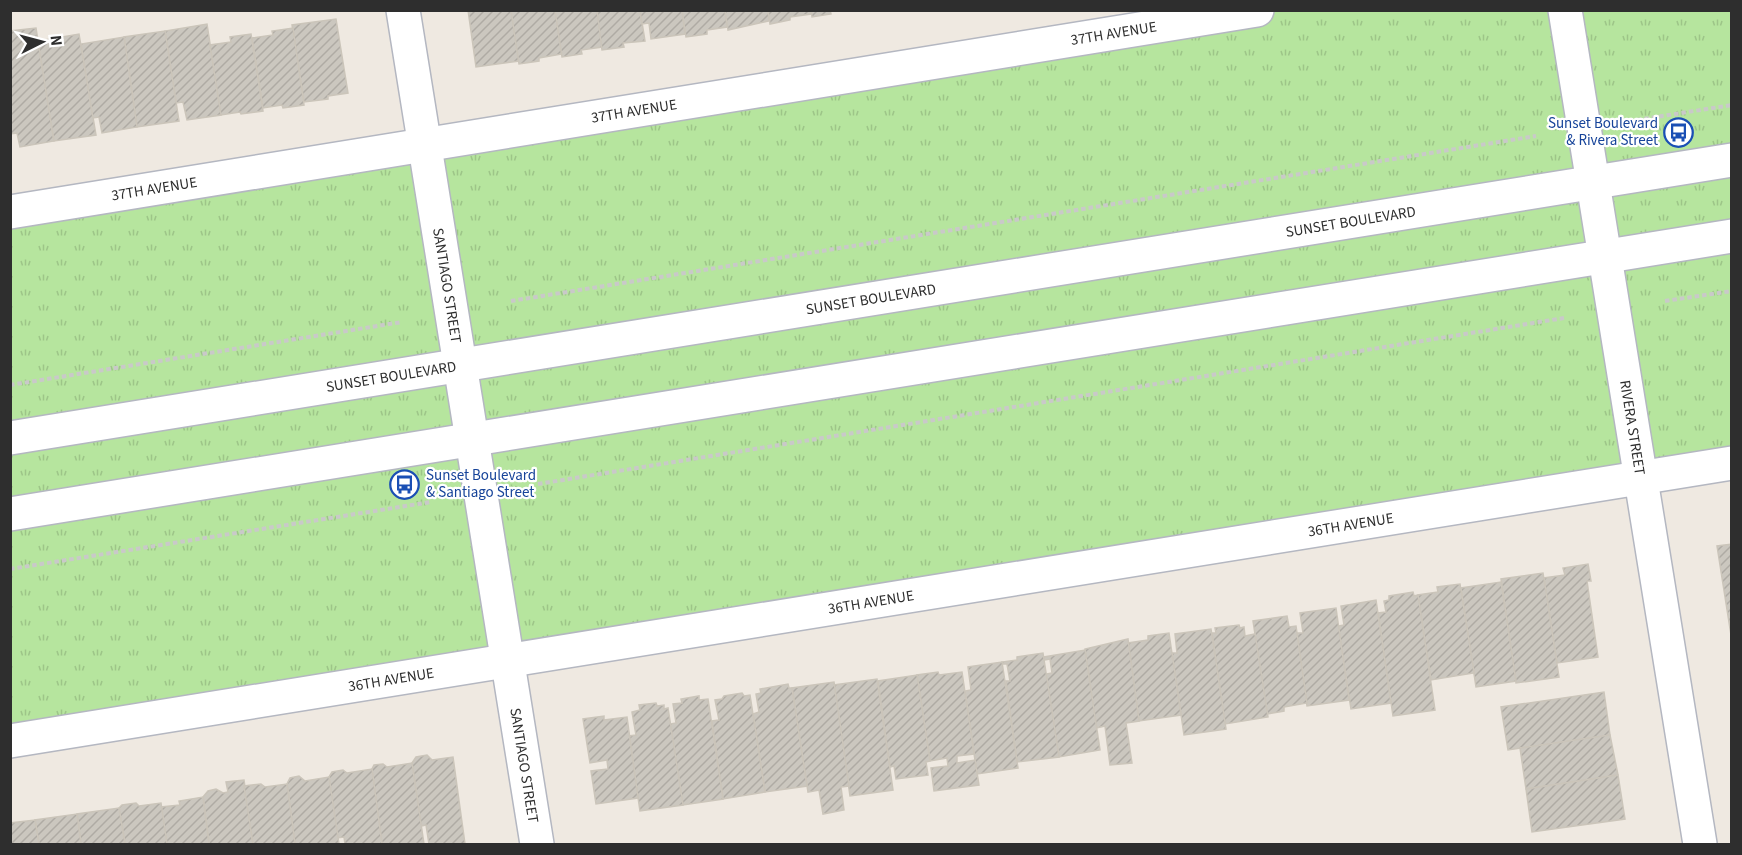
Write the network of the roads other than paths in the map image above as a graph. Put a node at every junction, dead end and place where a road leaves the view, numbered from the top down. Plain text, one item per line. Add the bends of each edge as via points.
1 (403, 10) edge
2 (1257, 10) edge
3 (1565, 10) edge
4 (425, 145) junction
5 (1731, 160) edge
6 (1593, 182) junction
7 (10, 212) edge
8 (1731, 236) edge
9 (1605, 256) junction
10 (460, 365) junction
11 (10, 438) edge
12 (472, 440) junction
13 (1731, 463) edge
14 (1641, 477) junction
15 (10, 514) edge
16 (508, 661) junction
17 (10, 741) edge
18 (537, 844) edge
19 (1700, 844) edge

1 - 4 street, SANTIAGO STREET
2 - 4 street, 37TH AVENUE
3 - 6 street, RIVERA STREET
4 - 7 street, 37TH AVENUE
4 - 10 street, SANTIAGO STREET
5 - 6 street, SUNSET BOULEVARD
6 - 9 street, RIVERA STREET
6 - 10 street, SUNSET BOULEVARD
8 - 9 street
9 - 12 street
9 - 14 street, RIVERA STREET
10 - 11 street, SUNSET BOULEVARD
10 - 12 street, SANTIAGO STREET
12 - 15 street
12 - 16 street, SANTIAGO STREET
13 - 14 street, 36TH AVENUE
14 - 16 street, 36TH AVENUE
14 - 19 street, RIVERA STREET
16 - 17 street, 36TH AVENUE
16 - 18 street, SANTIAGO STREET

